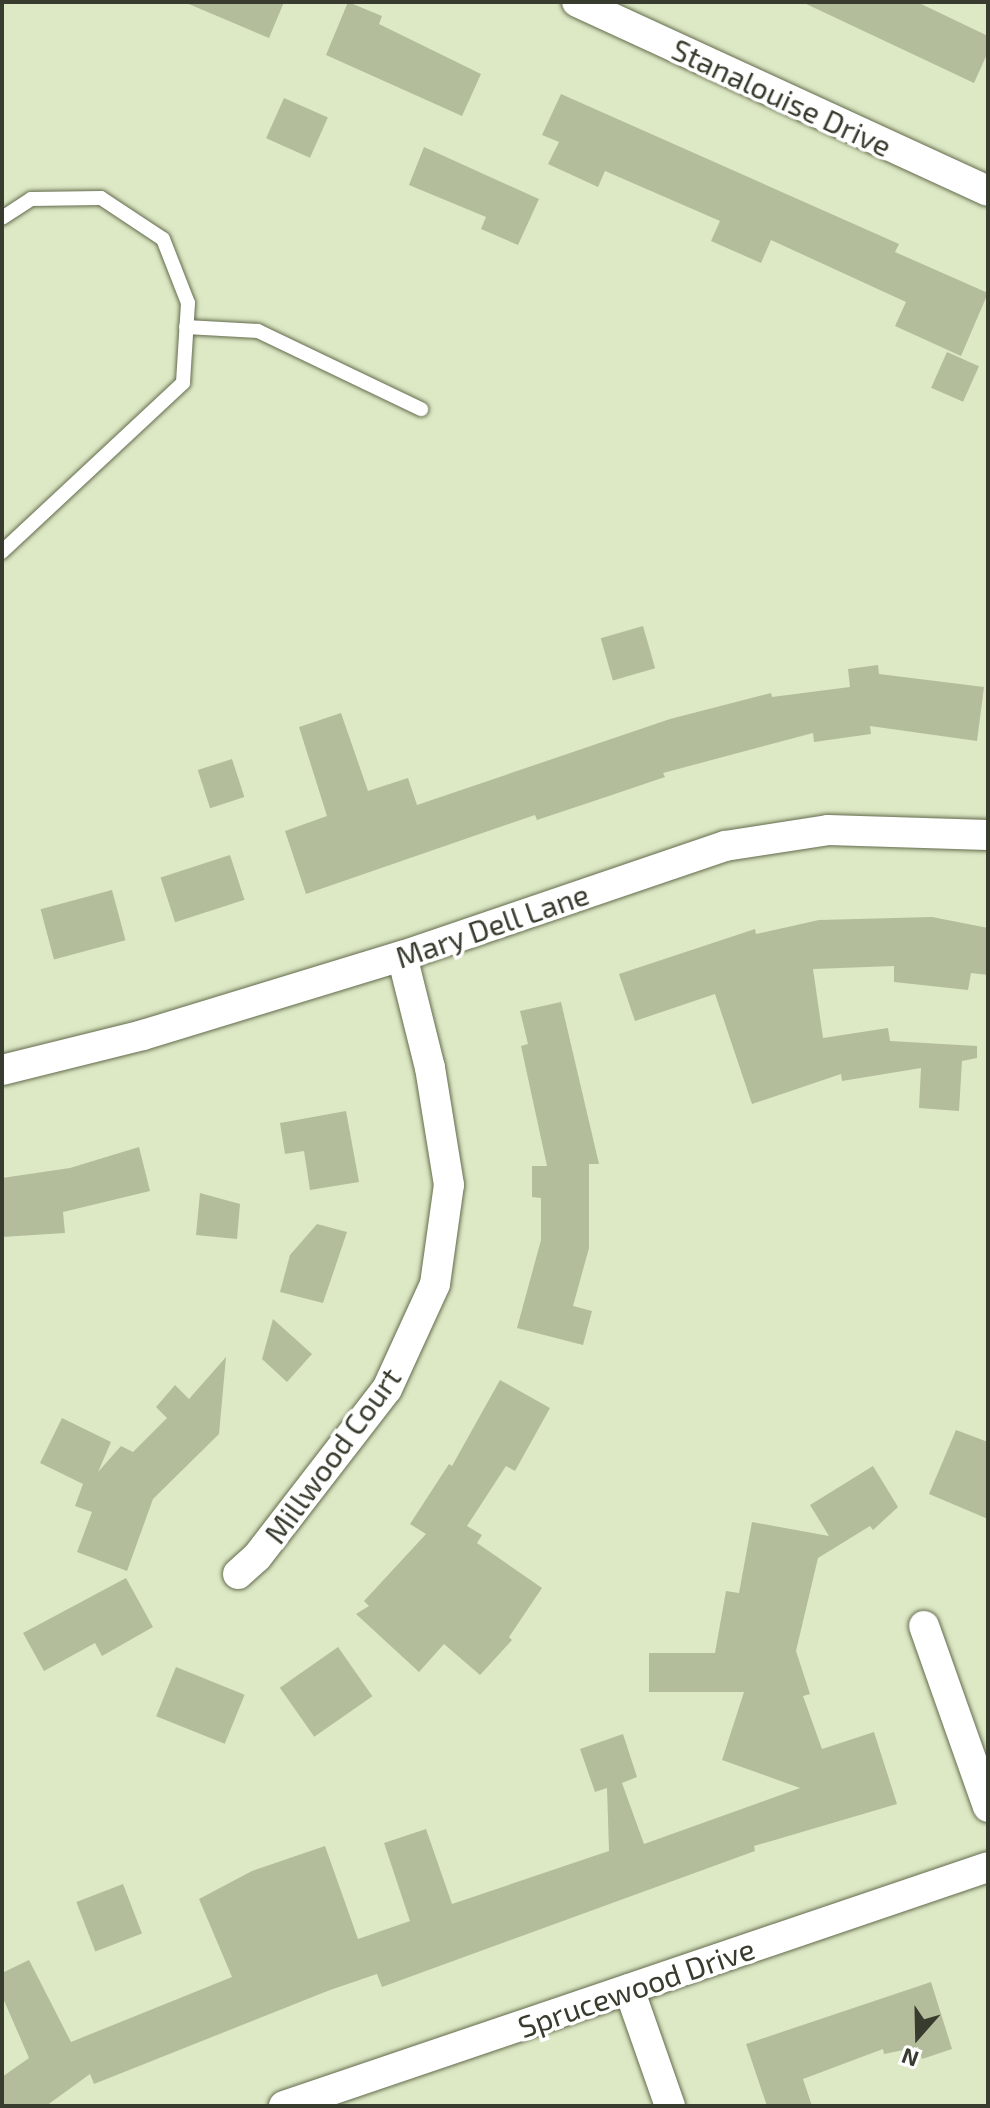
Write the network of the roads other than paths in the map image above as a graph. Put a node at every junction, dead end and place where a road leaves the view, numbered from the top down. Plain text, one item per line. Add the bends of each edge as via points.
1 (577, 2) edge
2 (988, 191) edge
3 (2, 218) edge
4 (186, 327) junction
5 (421, 409) dead end
6 (2, 552) edge
7 (988, 835) edge
8 (402, 956) junction
9 (2, 1070) edge
10 (238, 1574) dead end
11 (924, 1626) dead end
12 (988, 1807) edge
13 (988, 1867) edge
14 (629, 1989) junction
15 (284, 2106) edge
16 (670, 2106) edge

1 - 2 street, Stanalouise Drive
3 - 4 lane via 31,199 101,198 163,239 188,303
4 - 5 lane via 258,331
4 - 6 lane via 183,383
7 - 8 street, Mary Dell Lane via 828,830 725,846
8 - 9 street, Mary Dell Lane via 143,1035
8 - 10 street, Millwood Court via 430,1068 448,1173 449,1212 435,1284 387,1389 257,1557
11 - 12 street
13 - 14 street, Sprucewood Drive
14 - 15 street, Sprucewood Drive
14 - 16 street

